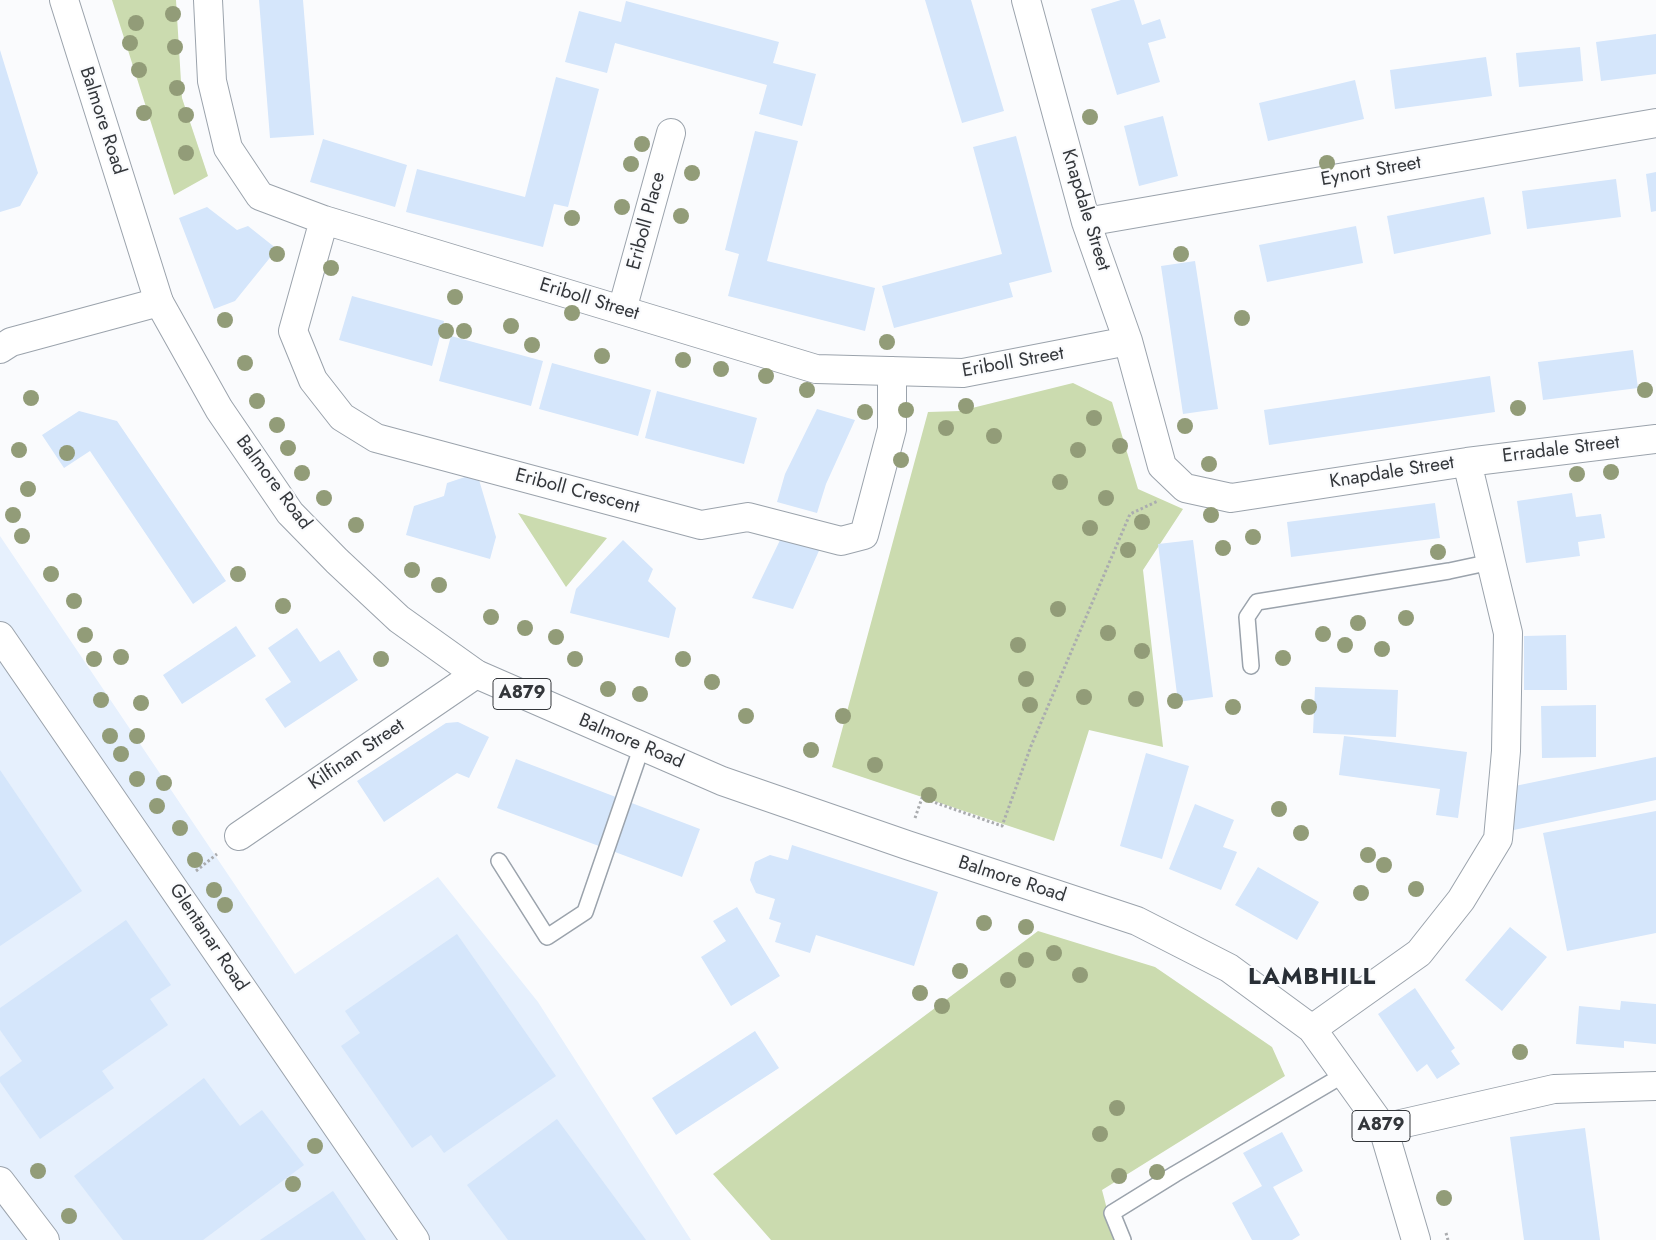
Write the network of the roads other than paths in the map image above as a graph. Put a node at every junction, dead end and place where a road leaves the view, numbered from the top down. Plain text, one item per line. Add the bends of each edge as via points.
1 (64, 0) edge
2 (208, 0) edge
3 (1026, 0) edge
4 (1656, 123) edge
5 (671, 133) dead end
6 (324, 220) junction
7 (1086, 222) junction
8 (159, 302) junction
9 (622, 310) junction
10 (4, 341) edge
11 (1128, 341) junction
12 (892, 371) junction
13 (1656, 439) edge
14 (1466, 462) junction
15 (1491, 562) junction
16 (0, 636) edge
17 (1251, 666) dead end
18 (476, 674) junction
19 (642, 746) junction
20 (239, 836) dead end
21 (499, 861) dead end
22 (1312, 1029) junction
23 (1345, 1074) junction
24 (1656, 1086) edge
25 (1383, 1128) junction
26 (0, 1181) edge
27 (44, 1240) edge
28 (415, 1240) edge
29 (1123, 1240) edge
30 (1416, 1240) edge

1 - 8 street, Balmore Road / A879
2 - 6 street, Eriboll Street via 212,81 228,148 260,196
3 - 7 street, Knapdale Street
4 - 7 street, Eynort Street
5 - 9 street, Eriboll Place
6 - 9 street, Eriboll Street
6 - 12 street, Eriboll Crescent via 293,331 313,380 342,417 376,438 701,525 748,518 842,541 864,535 892,429
7 - 11 street, Knapdale Street
8 - 10 street
8 - 18 street, Balmore Road / A879 via 219,409 290,512 399,619
9 - 12 street, Eriboll Street via 816,369
11 - 12 street, Eriboll Street via 962,374
11 - 14 street, Knapdale Street via 1162,466 1185,488 1231,498
13 - 14 street, Erradale Street
14 - 15 street, Knapdale Street
15 - 17 lane via 1257,602 1247,617
15 - 22 street, Knapdale Street via 1508,633 1506,750 1498,839 1461,900 1419,953
16 - 28 street, Glentanar Road
18 - 19 street, Balmore Road / A879
18 - 20 street, Kilfinan Street
19 - 21 lane via 585,912 546,937
19 - 22 street, Balmore Road / A879 via 722,781 1137,921 1229,968
22 - 23 street, Balmore Road / A879
23 - 25 street, Balmore Road / A879
23 - 29 lane via 1112,1213
24 - 25 street via 1554,1089
25 - 30 street, Balmore Road / A879
26 - 27 street

